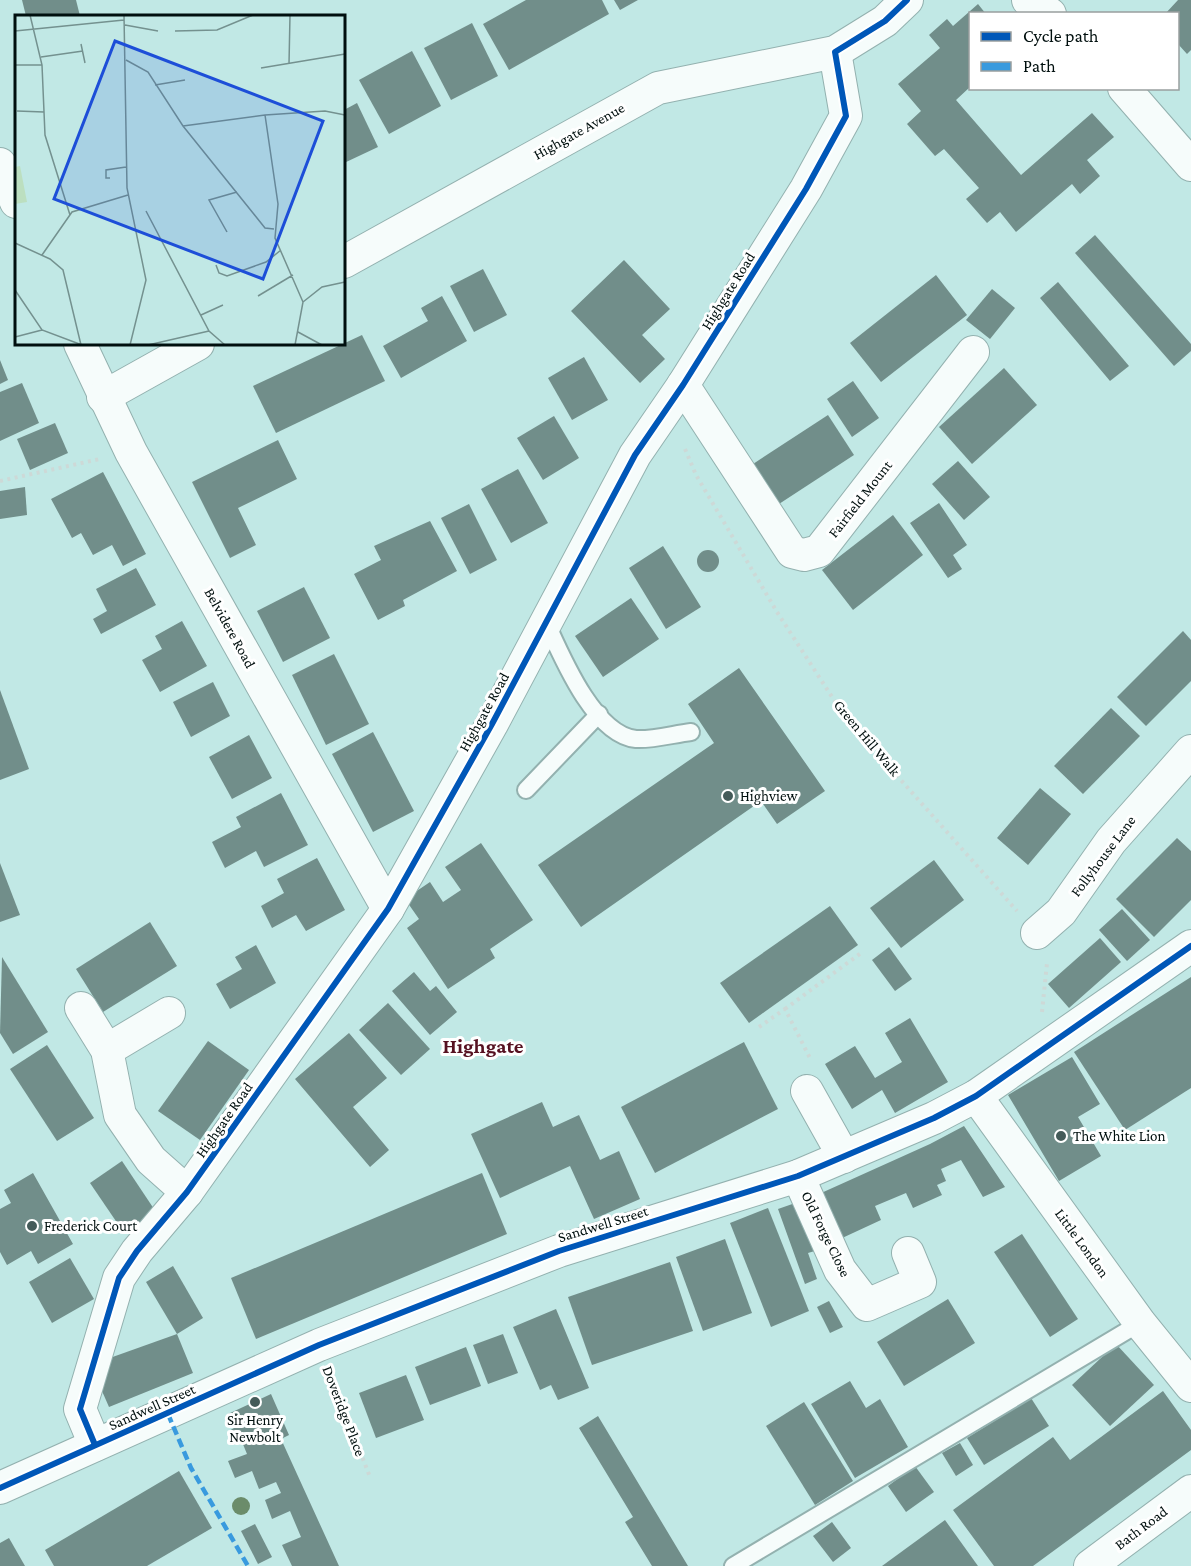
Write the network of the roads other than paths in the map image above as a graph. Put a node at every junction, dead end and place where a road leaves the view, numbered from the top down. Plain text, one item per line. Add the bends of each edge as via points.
1 (907, 0) edge
2 (1028, 0) edge
3 (1047, 12) edge
4 (834, 52) junction
5 (1126, 90) edge
6 (0, 164) edge
7 (1191, 165) edge
8 (15, 200) edge
9 (345, 261) edge
10 (80, 345) edge
11 (196, 345) edge
12 (973, 352) dead end
13 (103, 397) junction
14 (675, 398) junction
15 (546, 622) junction
16 (599, 714) junction
17 (691, 732) dead end
18 (1191, 751) edge
19 (526, 790) dead end
20 (388, 909) junction
21 (1037, 933) road end
22 (1191, 946) edge
23 (81, 1008) dead end
24 (170, 1013) dead end
25 (107, 1050) junction
26 (807, 1091) road end
27 (976, 1096) junction
28 (844, 1157) junction
29 (798, 1176) junction
30 (187, 1192) junction
31 (908, 1253) dead end
32 (1140, 1323) junction
33 (1191, 1386) edge
34 (96, 1445) junction
35 (0, 1488) edge
36 (1191, 1491) edge
37 (733, 1566) edge
38 (1090, 1566) edge

1 - 4 street via 885,21
2 - 3 street
4 - 9 street, Highgate Avenue via 658,88
4 - 14 street, Highgate Road via 846,116 806,189
5 - 7 street
6 - 8 street
10 - 13 street, Belvidere Road
11 - 13 street
12 - 14 street, Fairfield Mount via 819,551 804,555 792,552
13 - 20 street, Belvidere Road via 130,452
14 - 15 street, Highgate Road via 635,455
15 - 16 lane via 574,684
15 - 20 street, Highgate Road
16 - 17 lane via 607,725 635,739
16 - 19 lane
18 - 21 street, Follyhouse Lane via 1111,841 1061,912
20 - 30 street, Highgate Road
22 - 27 street, Sandwell Street
23 - 25 street
24 - 25 street
25 - 30 street via 120,1115 151,1160
26 - 28 street
27 - 28 street, Sandwell Street
27 - 32 street, Little London
28 - 29 street, Sandwell Street
29 - 31 street, Old Forge Close via 840,1270 867,1305 920,1282
29 - 34 street, Sandwell Street via 559,1251 319,1345
30 - 34 street, Highgate Road via 118,1278 80,1409
32 - 33 street, Little London
32 - 37 lane
34 - 35 street, Sandwell Street
36 - 38 street, Bath Road

